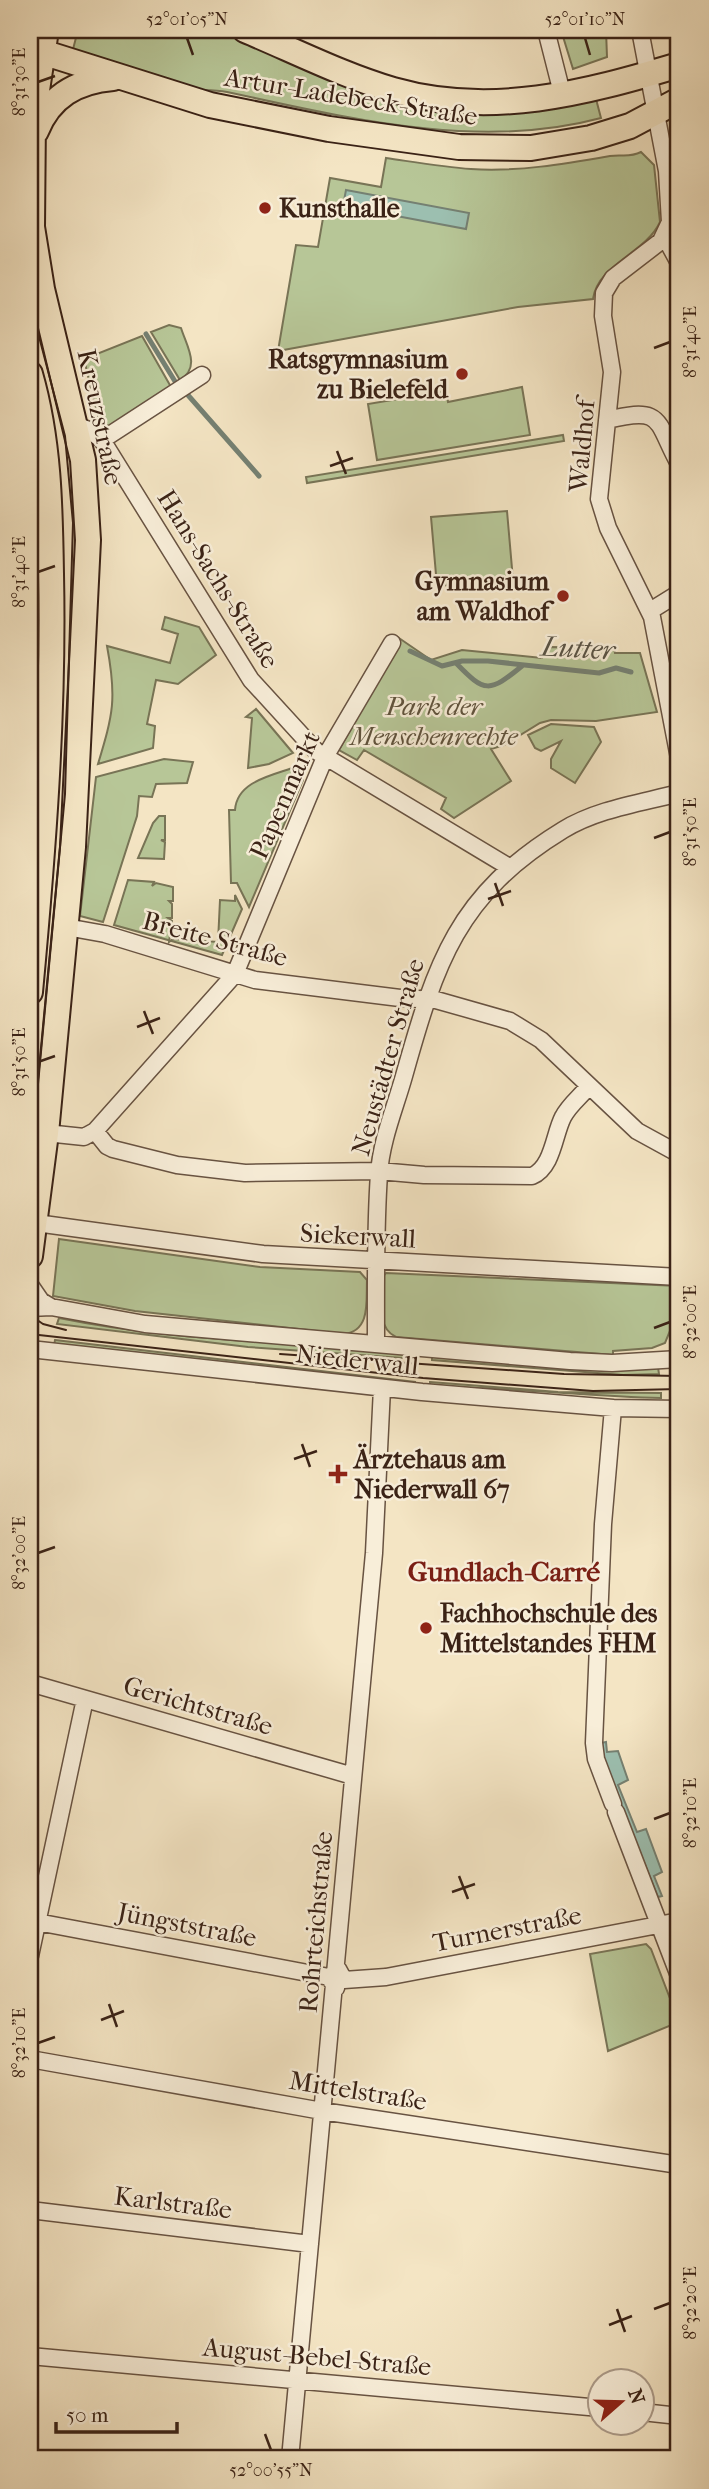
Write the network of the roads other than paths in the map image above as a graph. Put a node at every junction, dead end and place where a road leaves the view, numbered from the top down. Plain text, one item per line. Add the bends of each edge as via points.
1 (245, 30) edge
2 (546, 30) edge
3 (640, 30) edge
4 (44, 41) edge
5 (679, 65) edge
6 (647, 75) junction
7 (116, 77) junction
8 (563, 97) junction
9 (679, 100) edge
10 (654, 113) junction
11 (31, 148) edge
12 (664, 237) junction
13 (679, 263) edge
14 (30, 374) edge
15 (202, 375) dead end
16 (607, 420) junction
17 (75, 425) junction
18 (102, 440) junction
19 (679, 464) edge
20 (679, 593) edge
21 (650, 611) junction
22 (392, 643) dead end
23 (325, 757) junction
24 (679, 758) edge
25 (679, 793) edge
26 (509, 867) junction
27 (34, 909) edge
28 (66, 927) junction
29 (235, 974) junction
30 (30, 992) edge
31 (425, 999) junction
32 (589, 1086) junction
33 (95, 1131) junction
34 (46, 1133) junction
35 (679, 1154) edge
36 (379, 1171) junction
37 (36, 1223) junction
38 (30, 1256) edge
39 (377, 1262) junction
40 (679, 1278) edge
41 (30, 1285) edge
42 (51, 1307) junction
43 (30, 1308) edge
44 (376, 1345) junction
45 (30, 1349) edge
46 (679, 1359) edge
47 (382, 1388) junction
48 (613, 1408) junction
49 (679, 1409) edge
50 (30, 1683) edge
51 (85, 1699) junction
52 (353, 1776) junction
53 (679, 1921) edge
54 (37, 1922) junction
55 (658, 1925) junction
56 (30, 1956) edge
57 (679, 1976) edge
58 (336, 1979) junction
59 (30, 2059) edge
60 (322, 2111) junction
61 (679, 2165) edge
62 (30, 2210) edge
63 (310, 2244) junction
64 (30, 2356) edge
65 (298, 2380) junction
66 (586, 2407) edge
67 (656, 2414) edge
68 (679, 2416) edge
69 (290, 2459) edge

1 - 8 main road, Artur-Ladebeck-Straße via 367,81 413,95 480,103
2 - 8 street
3 - 6 street
4 - 7 main road, Artur-Ladebeck-Straße
4 - 11 main road, Kreuzstraße
5 - 6 main road, Artur-Ladebeck-Straße
6 - 8 main road, Artur-Ladebeck-Straße
6 - 10 street
7 - 10 main road, Artur-Ladebeck-Straße via 253,115 459,146 517,149 561,144 613,133
7 - 11 main road via 86,82 55,99 41,119
9 - 10 main road, Artur-Ladebeck-Straße
10 - 12 street via 671,206
11 - 17 main road, Kreuzstraße via 35,254
12 - 13 street
12 - 16 street, Waldhof via 612,278 604,293 612,372
14 - 27 main road via 46,452 52,614 48,788
15 - 18 street
16 - 19 street via 645,413 654,417
16 - 21 street, Waldhof via 600,508
17 - 18 street, Hans-Sachs-Straße
17 - 28 main road, Kreuzstraße via 85,475 88,540
18 - 23 street, Hans-Sachs-Straße via 251,680
20 - 21 street
21 - 24 street, Waldhof
22 - 23 street, Papenmarkt
23 - 26 street, Hans-Sachs-Straße
23 - 29 street, Papenmarkt
25 - 26 street, Neustädter Straße via 577,822
26 - 31 street, Neustädter Straße via 457,927
27 - 30 main road
28 - 29 street, Breite Straße via 105,934
28 - 34 main road, Kreuzstraße
29 - 31 street, Breite Straße
29 - 33 street, Papenmarkt
31 - 32 street, Breite Straße via 510,1021 541,1040
31 - 36 street, Neustädter Straße
32 - 35 street, Breite Straße via 636,1131
32 - 36 street via 562,1117 539,1173 464,1176
33 - 34 street via 84,1137
33 - 36 street via 113,1149 187,1167 245,1173
34 - 37 main road, Kreuzstraße
36 - 39 street, Neustädter Straße
37 - 38 main road, Kreuzstraße
37 - 39 street, Siekerwall via 252,1253
39 - 40 street, Siekerwall
39 - 44 street, Neustädter Straße
41 - 42 street
42 - 43 street, Niederwall
42 - 44 street, Niederwall via 145,1324
44 - 46 street, Niederwall via 602,1363
45 - 47 street, Niederwall
47 - 48 street, Niederwall
47 - 52 street, Rohrteichstraße via 374,1553
48 - 49 street, Niederwall
48 - 55 street via 594,1743
50 - 51 street, Gerichtstraße
51 - 52 street, Gerichtstraße
51 - 54 street
52 - 58 street, Rohrteichstraße
53 - 55 street, Turnerstraße
54 - 56 street
54 - 58 street, Jüngststraße
55 - 57 street
55 - 58 street, Turnerstraße via 386,1977
58 - 60 street, Rohrteichstraße
59 - 60 street, Mittelstraße
60 - 61 street, Mittelstraße
60 - 63 street, Rohrteichstraße
62 - 63 street, Karlstraße
63 - 65 street, Rohrteichstraße
64 - 65 street, August-Bebel-Straße
65 - 66 street, August-Bebel-Straße
65 - 69 street, Rohrteichstraße
67 - 68 street

